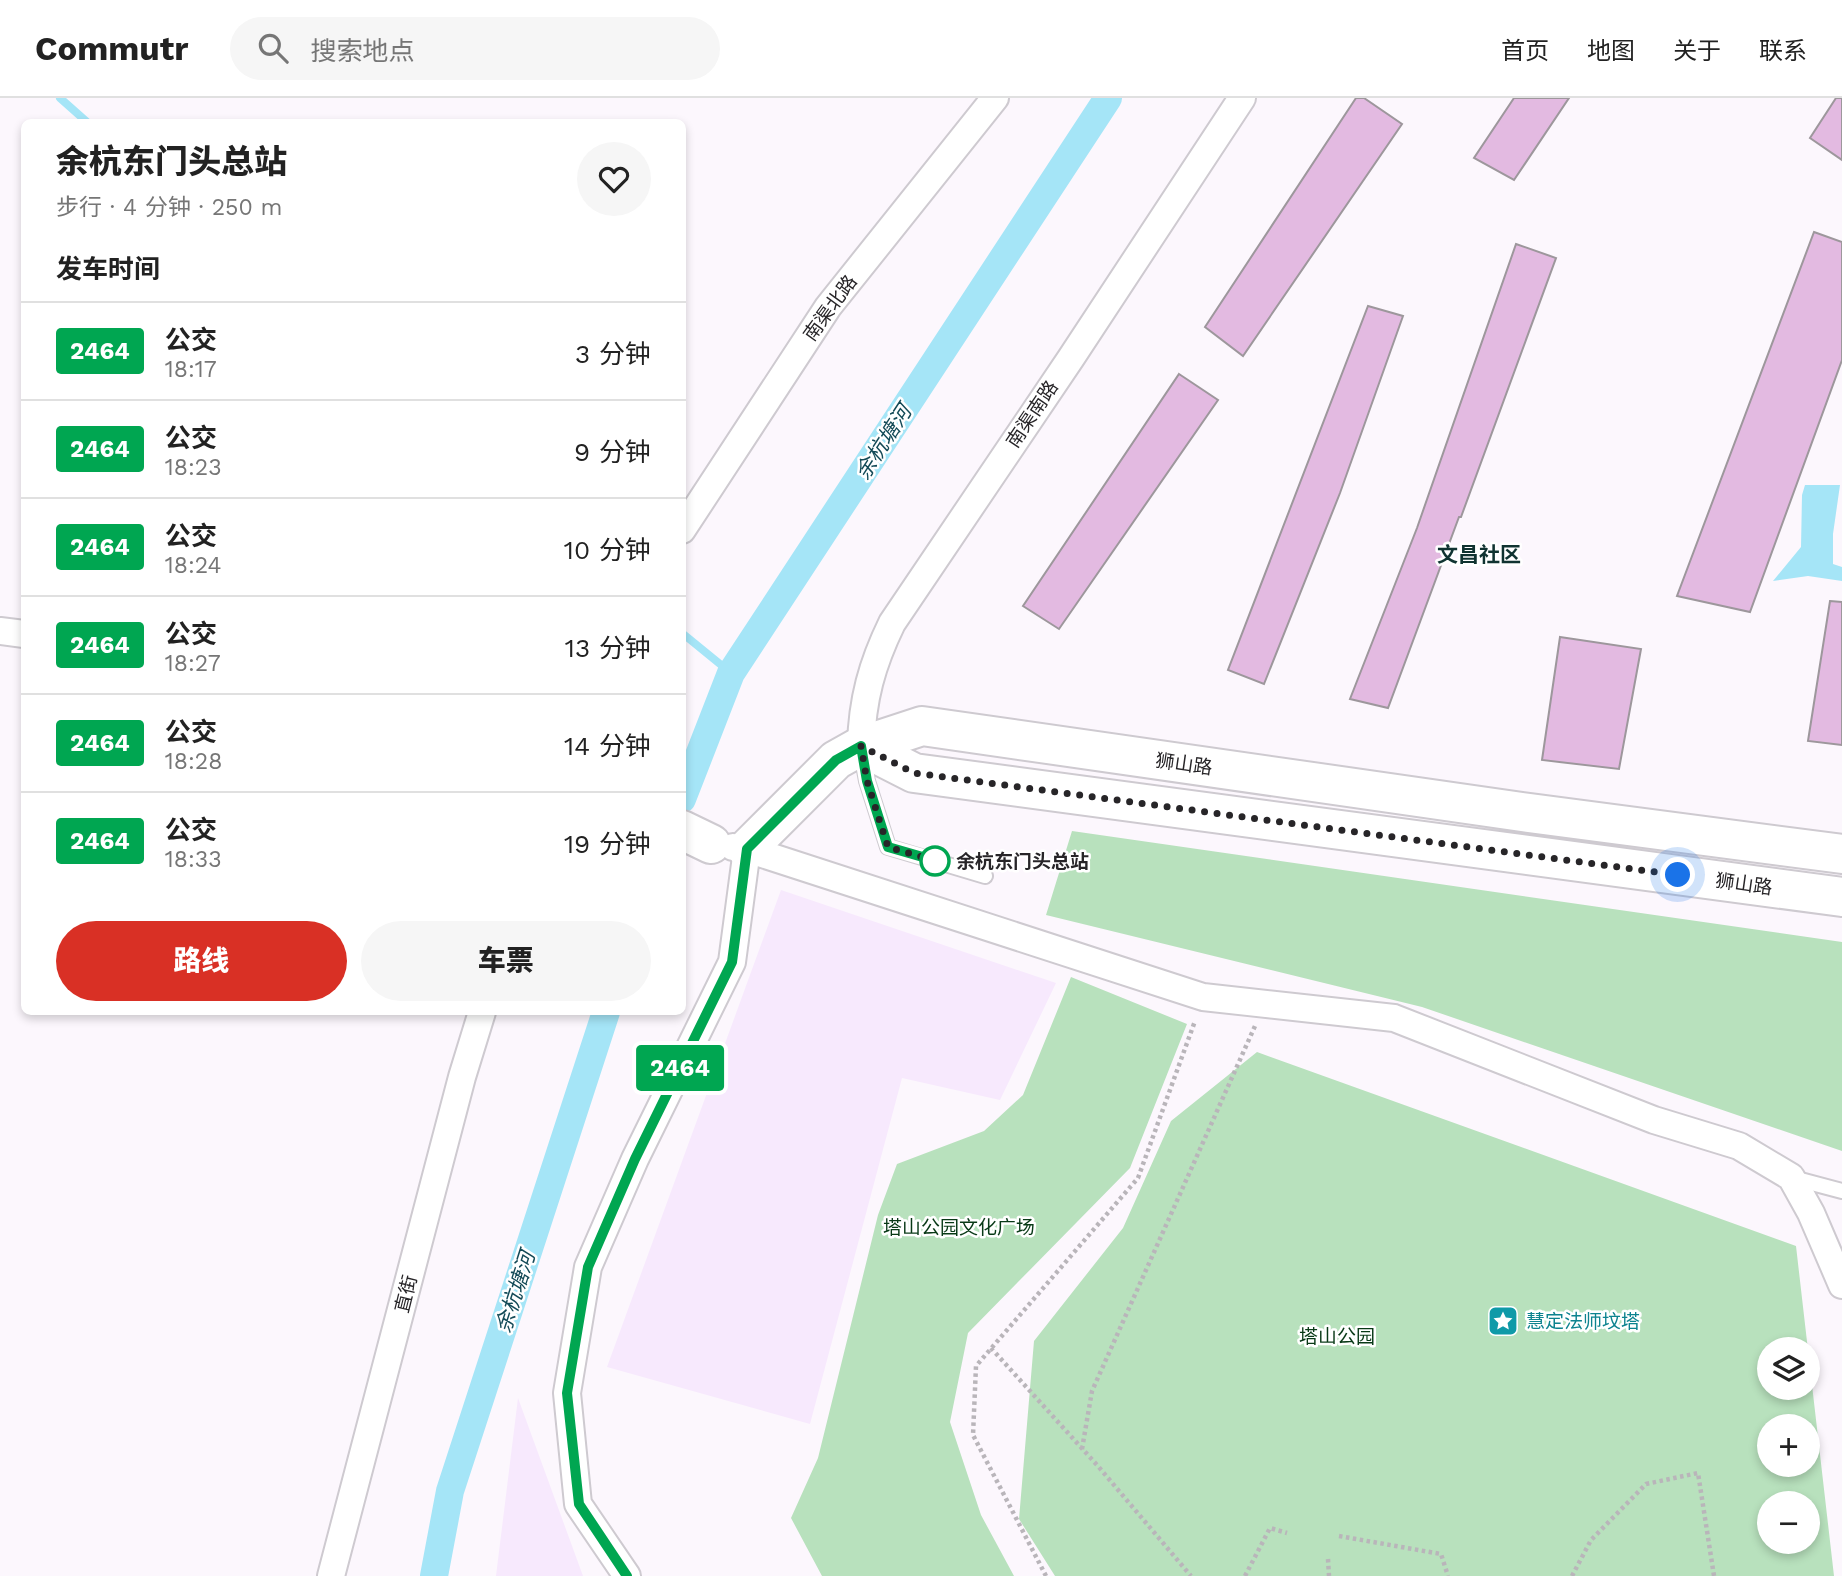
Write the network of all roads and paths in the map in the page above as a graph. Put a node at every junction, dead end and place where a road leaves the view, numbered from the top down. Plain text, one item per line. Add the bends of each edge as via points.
1 (995, 98) edge
2 (1242, 98) edge
3 (686, 524) edge
4 (0, 631) edge
5 (21, 634) edge
6 (861, 746) junction
7 (713, 841) edge
8 (1842, 854) edge
9 (985, 876) dead end
10 (1842, 897) edge
11 (1203, 997) junction
12 (1264, 1005) junction
13 (481, 1015) edge
14 (1791, 1177) junction
15 (1842, 1191) edge
16 (1842, 1285) edge
17 (991, 1348) junction
18 (1082, 1449) junction
19 (1287, 1533) dead end
20 (1339, 1536) dead end
21 (1328, 1559) dead end
22 (331, 1576) edge
23 (627, 1576) edge
24 (1046, 1576) edge
25 (1191, 1576) edge
26 (1245, 1576) edge
27 (1329, 1576) edge
28 (1448, 1576) edge
29 (1572, 1576) edge
30 (1714, 1576) edge

1 - 3 street, 南渠北路 via 828,307
2 - 6 street, 南渠南路 via 892,623 861,713
4 - 5 street
6 - 7 main road, 狮山路
6 - 8 main road, 狮山路 via 922,726
6 - 9 lane via 888,847
6 - 10 main road, 狮山路 via 914,773
7 - 11 street
7 - 23 street via 732,962 635,1159 588,1267 567,1393 579,1504
11 - 12 street
11 - 17 path via 1138,1178
12 - 14 street via 1394,1018 1654,1120 1739,1146
12 - 18 path via 1092,1391
13 - 22 street, 直街
14 - 15 lane
14 - 16 street
17 - 18 path
17 - 24 path via 976,1366 973,1435
18 - 25 path
19 - 26 path via 1270,1528
20 - 28 path via 1441,1554
21 - 27 path
29 - 30 path via 1591,1540 1646,1484 1698,1473

